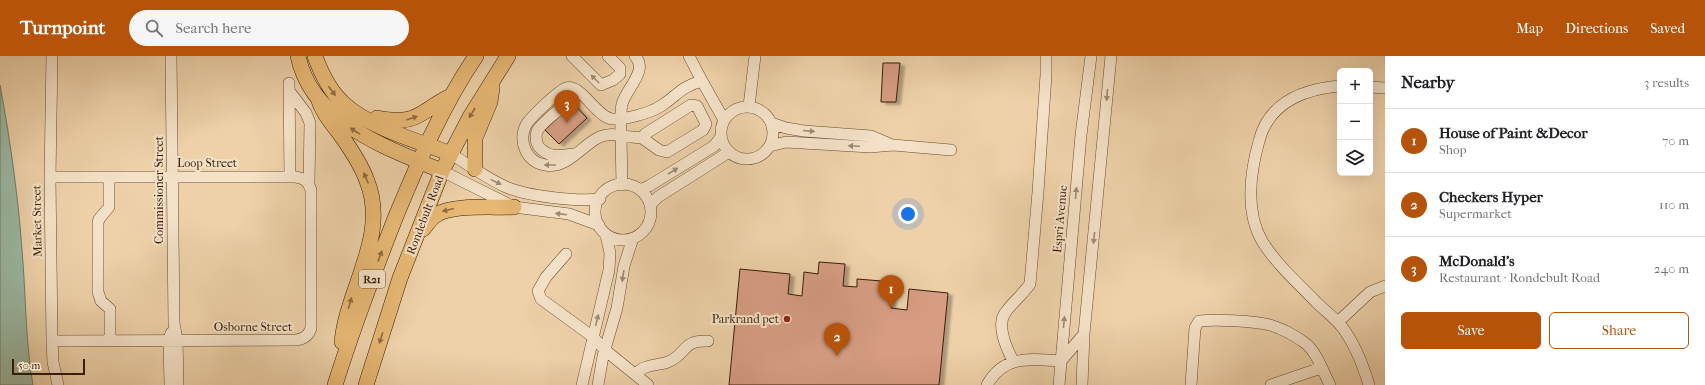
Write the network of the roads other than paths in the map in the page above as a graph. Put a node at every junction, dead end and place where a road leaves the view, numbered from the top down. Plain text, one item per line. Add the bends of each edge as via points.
1 (52, 56) edge
2 (172, 56) edge
3 (298, 56) edge
4 (315, 56) edge
5 (476, 56) edge
6 (508, 56) edge
7 (572, 56) edge
8 (608, 56) edge
9 (635, 56) edge
10 (689, 56) edge
11 (755, 56) edge
12 (1046, 56) edge
13 (1091, 56) edge
14 (1111, 56) edge
15 (493, 80) junction
16 (702, 81) junction
17 (1337, 86) edge
18 (1373, 87) edge
19 (1385, 88) edge
20 (451, 96) junction
21 (318, 98) junction
22 (749, 106) junction
23 (360, 116) junction
24 (622, 119) junction
25 (724, 120) junction
26 (771, 123) junction
27 (621, 136) junction
28 (721, 136) junction
29 (642, 138) junction
30 (426, 144) junction
31 (893, 145) junction
32 (770, 146) junction
33 (951, 150) dead end
34 (729, 152) junction
35 (450, 154) junction
36 (418, 161) junction
37 (475, 169) junction
38 (442, 171) junction
39 (172, 176) junction
40 (50, 177) junction
41 (109, 177) junction
42 (290, 177) junction
43 (622, 185) junction
44 (310, 186) junction
45 (640, 190) junction
46 (600, 199) junction
47 (650, 205) junction
48 (514, 207) junction
49 (598, 225) junction
50 (606, 235) junction
51 (417, 236) junction
52 (633, 238) junction
53 (566, 254) dead end
54 (1385, 286) edge
55 (1338, 322) junction
56 (1084, 334) junction
57 (593, 337) junction
58 (52, 340) junction
59 (110, 340) junction
60 (173, 340) junction
61 (708, 341) dead end
62 (605, 350) junction
63 (1013, 361) junction
64 (1061, 361) junction
65 (1321, 368) junction
66 (340, 369) junction
67 (636, 374) junction
68 (58, 385) edge
69 (170, 385) edge
70 (178, 385) edge
71 (335, 385) edge
72 (366, 385) edge
73 (582, 385) edge
74 (598, 385) edge
75 (648, 385) edge
76 (987, 385) edge
77 (1059, 385) edge
78 (1082, 385) edge
79 (1191, 385) edge
80 (1271, 385) edge
81 (1330, 385) edge
82 (1368, 385) edge

1 - 40 street, Market Street
2 - 39 street, Commissioner Street
3 - 21 main road via 306,78
4 -> 23 main road via 331,89
5 - 20 main road, R21
6 - 15 main road, Rondebult Road / R21
8 -> 7 street via 620,68 620,74 601,85
9 - 24 street via 640,66 639,72 626,93
10 - 16 street
11 - 22 street
12 - 63 street via 1030,284 1004,314 1002,333
64 -> 13 street, Espri Avenue via 1080,143
14 -> 56 street
15 -> 35 main road, Rondebult Road / R21
15 - 37 main road via 490,102 475,138
16 - 24 street via 682,89 661,106
16 - 25 street
17 - 55 street via 1310,90 1295,96 1283,103 1269,117 1260,135 1255,156 1251,196 1253,213 1262,240 1273,257
18 - 19 street
23 -> 20 main road via 405,121 422,115
20 - 30 main road, R21
36 -> 21 main road via 358,133 340,120
66 -> 21 main road via 347,315 371,240 374,222 373,202 364,174 323,111
22 - 25 street via 737,108
22 - 26 street via 760,110
23 - 30 main road
24 - 27 street
27 -> 24 street via 608,134 600,137 560,164 543,165 534,161 525,150 526,125 566,88 571,87 580,93 610,119
25 - 28 street
26 -> 31 street via 798,130 871,136
26 - 32 street via 773,134
27 - 29 street
27 - 43 street
28 - 34 street
45 -> 28 street via 714,146
29 - 29 street via 659,150 667,152 703,130 706,124 697,106 691,105
30 - 35 main road
30 - 36 main road, R21
31 -> 32 street via 870,147 786,142
31 - 33 street
32 - 34 street via 762,154 751,158 740,158
34 - 47 street via 658,197
35 - 37 street
35 - 38 main road, Rondebult Road / R21
36 - 38 main road
66 -> 36 main road, R21 via 381,253
37 -> 46 street via 491,180 523,192 577,200
38 - 48 street
38 - 51 main road, Rondebult Road / R21
39 - 41 street, Loop Street
39 - 42 street, Loop Street
39 - 60 street, Commissioner Street
40 - 41 street, Loop Street
40 - 58 street, Market Street
41 - 59 street via 109,207 98,223 98,292 101,301 110,309
42 - 44 street, Loop Street via 302,178
42 - 44 street, Osborne Street via 289,88 310,123
43 - 45 street
43 - 46 street via 605,191
44 - 60 street, Osborne Street via 311,328 306,336 296,340
45 - 47 street
46 - 49 street via 596,207
47 - 52 street via 648,224 641,234
49 -> 48 street via 569,214
48 -> 51 main road via 459,208 442,211
49 - 50 street
50 - 52 street via 618,240
57 -> 50 street via 609,270 610,253
51 -> 72 main road, Rondebult Road / R21 via 400,278
52 -> 62 street
53 - 57 street via 546,277 538,291 541,299
54 - 55 street via 1370,292
55 - 82 street via 1356,351
56 - 64 street
56 - 78 street
57 - 62 street
57 - 73 street
58 - 59 street, Osborne Street
58 - 68 street, Market Street
59 - 60 street, Osborne Street
60 - 69 street, Commissioner Street
60 - 70 street, Commissioner Street
61 - 67 street via 692,342 676,358 645,366
62 - 67 street
62 - 74 street
63 - 64 street
63 - 76 street via 994,374
64 - 77 street, Espri Avenue
65 - 79 street via 1306,343 1280,330 1262,324 1200,321 1193,335
65 - 80 street
65 - 81 street
66 - 71 main road, R21
67 - 75 street

